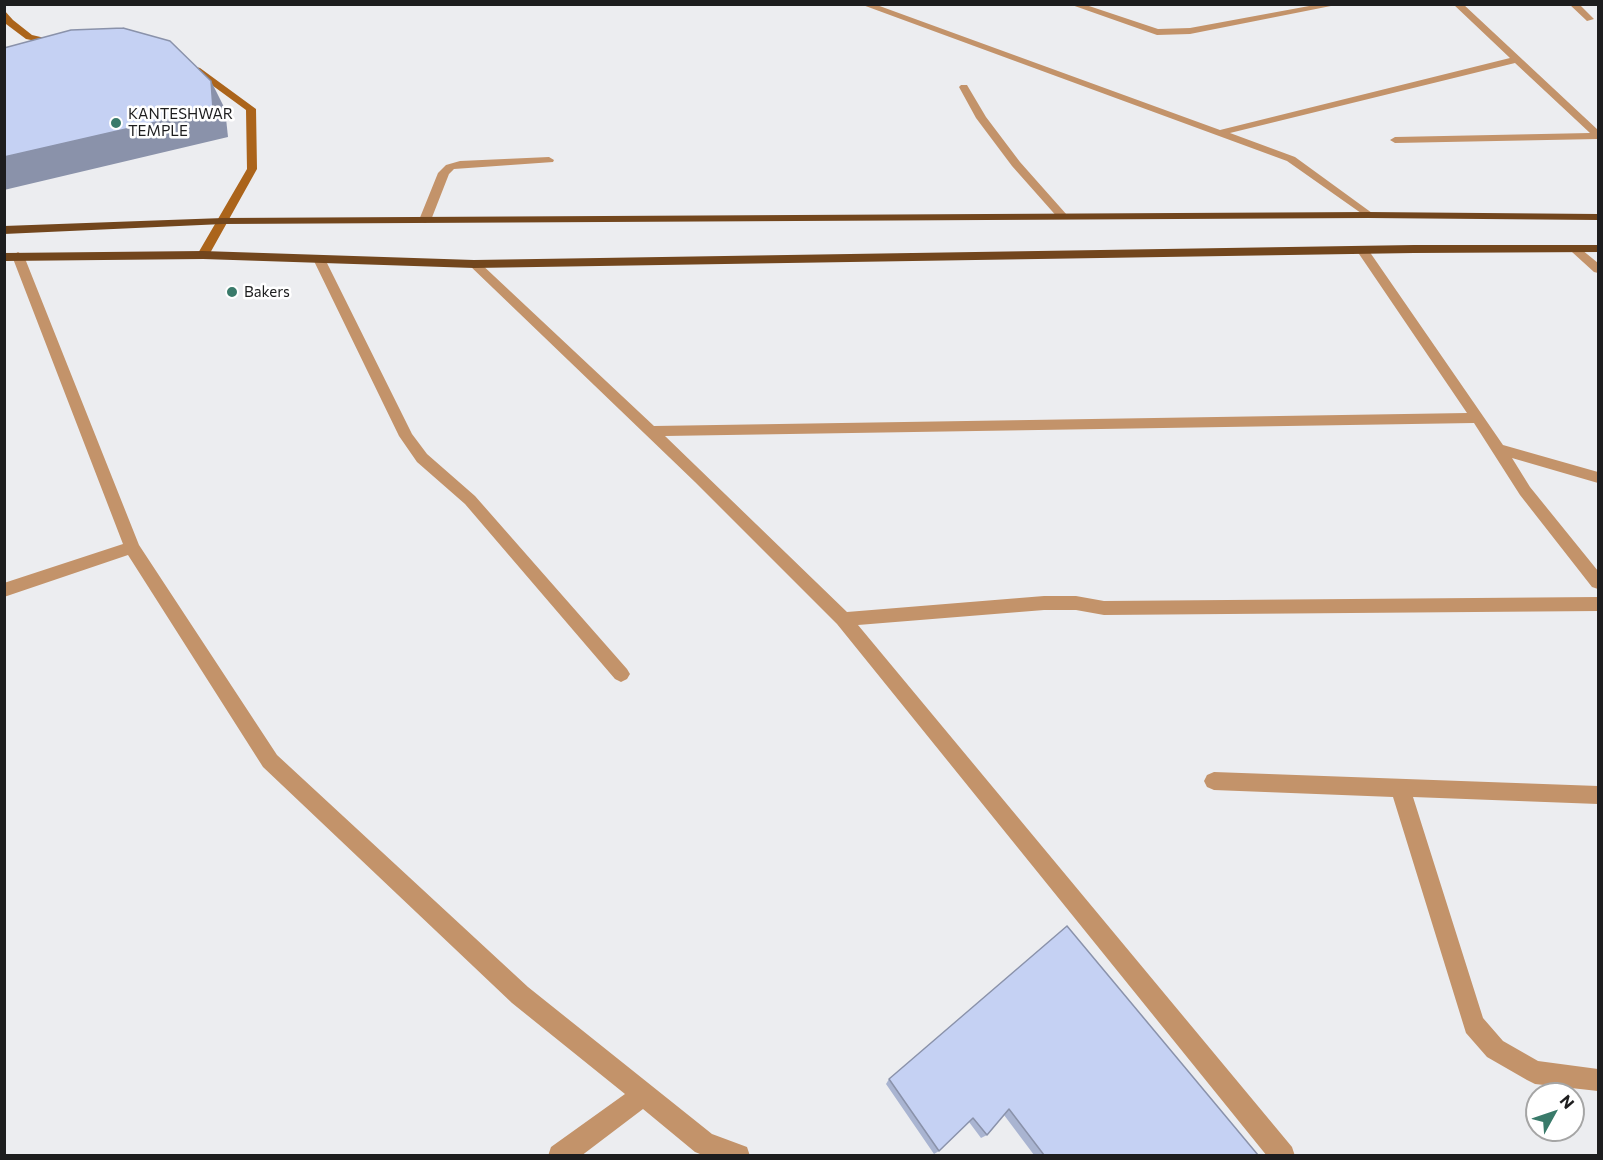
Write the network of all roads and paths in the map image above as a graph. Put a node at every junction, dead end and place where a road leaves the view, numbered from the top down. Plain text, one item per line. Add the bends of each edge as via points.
1 (864, 4) edge
2 (1337, 4) edge
3 (1457, 4) edge
4 (1573, 4) edge
5 (1079, 6) edge
6 (4, 13) edge
7 (1590, 19) dead end
8 (47, 40) junction
9 (77, 45) edge
10 (30, 50) edge
11 (1515, 60) junction
12 (177, 64) edge
13 (964, 87) dead end
14 (1220, 133) junction
15 (1599, 135) edge
16 (1395, 140) dead end
17 (549, 160) dead end
18 (1368, 215) junction
19 (1063, 217) junction
20 (1599, 217) edge
21 (425, 220) junction
22 (223, 221) junction
23 (4, 230) edge
24 (1576, 249) junction
25 (1599, 249) edge
26 (1363, 251) junction
27 (203, 255) junction
28 (11, 256) edge
29 (319, 259) junction
30 (474, 264) junction
31 (1599, 269) edge
32 (1478, 418) junction
33 (651, 431) junction
34 (1498, 449) junction
35 (1599, 477) edge
36 (132, 547) junction
37 (1599, 582) edge
38 (4, 590) edge
39 (1599, 604) edge
40 (843, 619) junction
41 (621, 674) dead end
42 (1214, 781) dead end
43 (1400, 788) junction
44 (1599, 795) edge
45 (1599, 1080) edge
46 (643, 1095) junction
47 (705, 1149) edge
48 (561, 1155) edge
49 (738, 1155) edge
50 (1282, 1155) edge

1 - 14 street
2 - 5 street via 1190,31 1157,32
3 - 11 street
4 - 7 street
6 - 8 main road via 28,37
8 - 9 main road
8 - 10 street
11 - 14 street
11 - 15 street
12 - 22 main road via 197,70 251,109 252,169
13 - 19 street via 981,118 1016,164
14 - 18 street via 1291,159
15 - 16 street
17 - 21 street via 460,164 450,168 444,173
18 - 19 highway
18 - 20 highway
19 - 21 highway
21 - 22 highway
22 - 23 highway
22 - 27 main road
24 - 25 highway
24 - 26 highway
24 - 31 street
26 - 30 highway
26 - 32 street
27 - 28 highway
27 - 29 highway
28 - 36 street
29 - 30 highway
29 - 41 street via 406,436 422,458 470,500
30 - 33 street
32 - 33 street
32 - 34 street
33 - 40 street
34 - 35 street
34 - 37 street via 1525,491
36 - 38 street
36 - 46 street via 270,761 520,995
39 - 40 street via 1104,608 1044,603
40 - 50 street
42 - 43 street
43 - 44 street
43 - 45 street via 1474,1025 1495,1049 1535,1072
46 - 47 street
46 - 48 street
47 - 49 street

